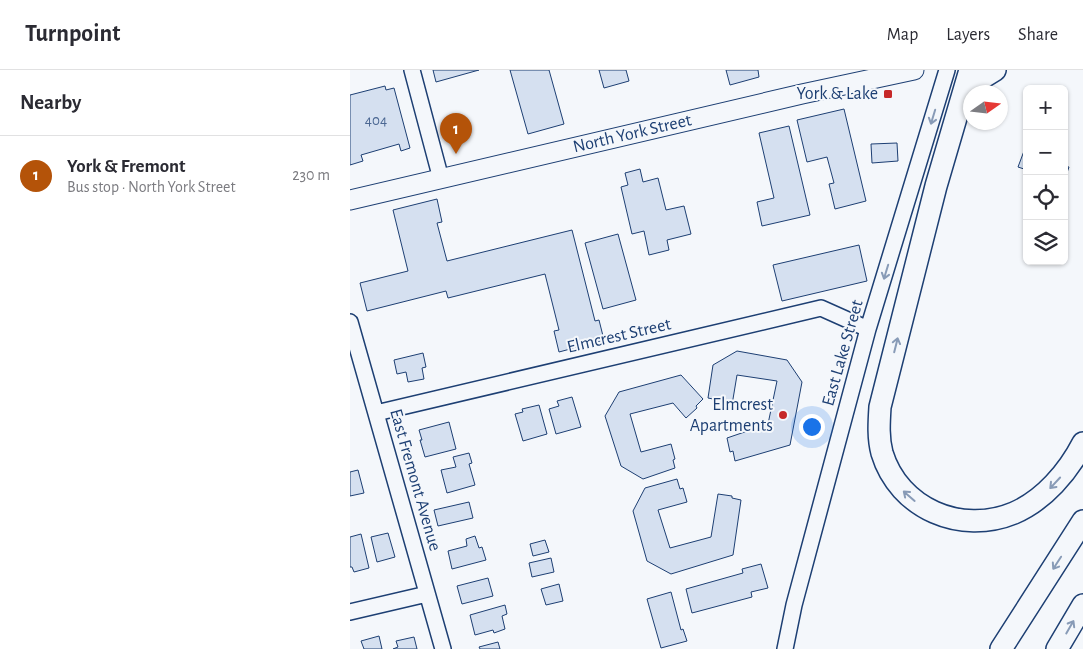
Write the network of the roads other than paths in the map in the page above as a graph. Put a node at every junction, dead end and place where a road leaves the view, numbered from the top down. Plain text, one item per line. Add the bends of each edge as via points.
1 (412, 70) edge
2 (914, 70) edge
3 (946, 70) edge
4 (970, 70) edge
5 (995, 70) edge
6 (961, 101) junction
7 (440, 179) junction
8 (350, 200) edge
9 (350, 322) edge
10 (868, 329) junction
11 (376, 412) junction
12 (1083, 443) edge
13 (1083, 521) edge
14 (427, 594) junction
15 (1083, 605) edge
16 (350, 612) edge
17 (443, 649) edge
18 (785, 649) edge
19 (1001, 649) edge
20 (1057, 649) edge

1 - 7 street
2 - 7 main road, North York Street
3 -> 10 street, East Lake Street
4 - 6 highway
5 - 6 highway via 982,78
12 -> 6 highway via 1053,486 1035,500 1015,512 980,520 946,517 917,503 902,490 882,452 878,431 880,407
7 - 8 main road, North York Street
9 - 11 street, East Fremont Avenue
10 - 11 street, Elmcrest Street via 821,308
10 - 18 street, East Lake Street
11 - 14 street, East Fremont Avenue
13 -> 19 highway
14 - 16 street
14 - 17 street, East Fremont Avenue
20 -> 15 highway

